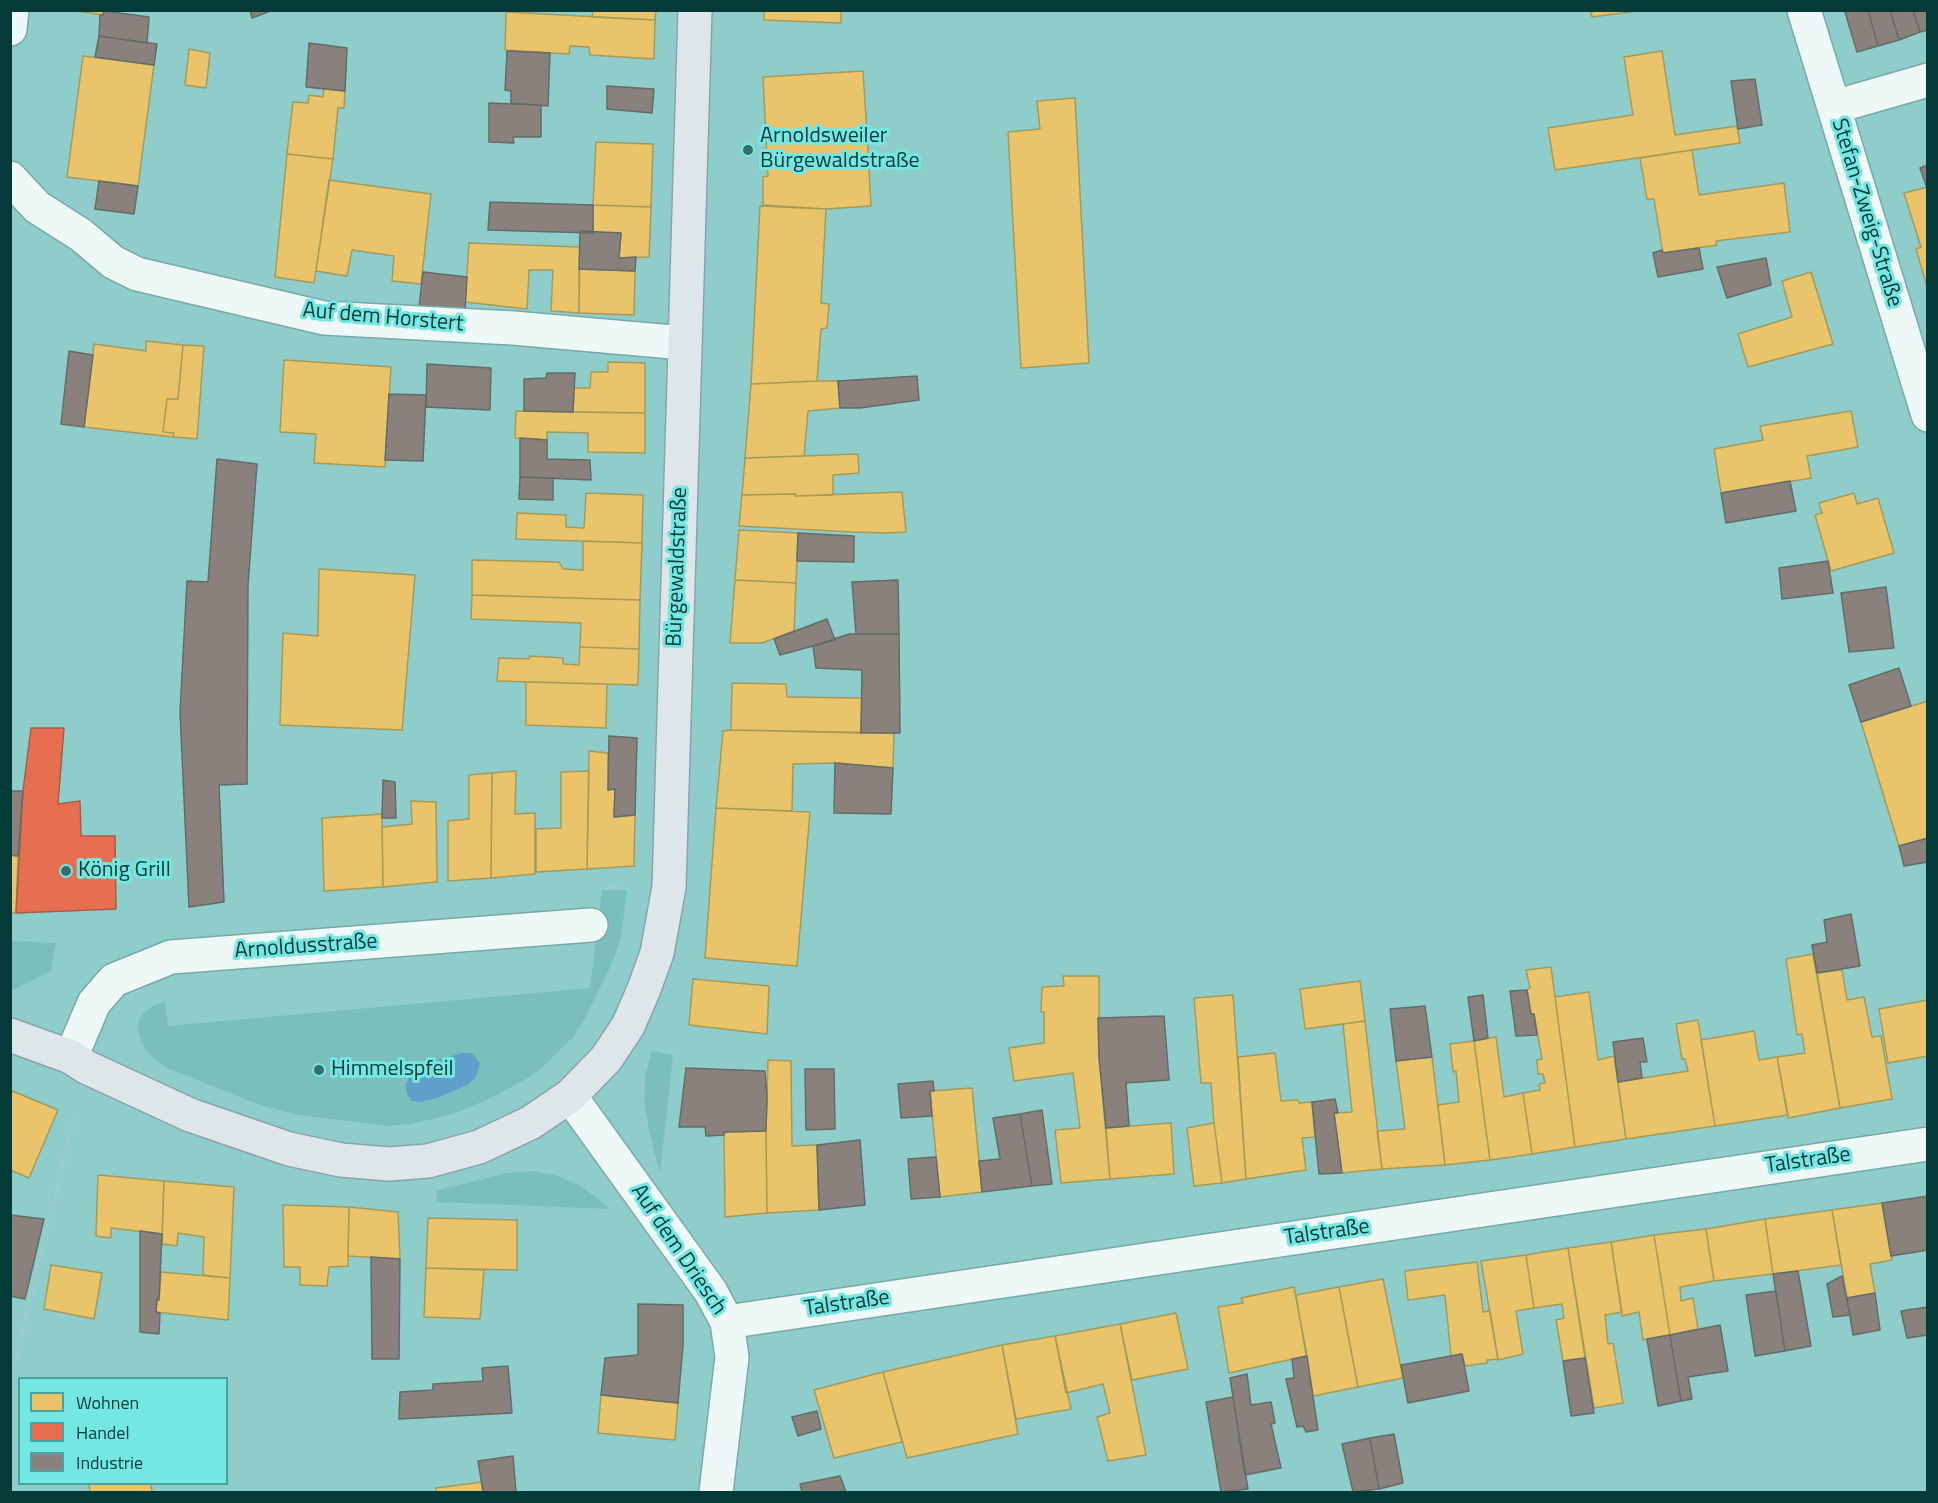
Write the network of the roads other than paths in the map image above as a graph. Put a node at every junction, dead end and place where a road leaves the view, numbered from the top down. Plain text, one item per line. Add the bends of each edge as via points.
1 (12, 10) edge
2 (695, 10) edge
3 (1804, 10) edge
4 (10, 29) edge
5 (1928, 80) edge
6 (1834, 107) junction
7 (10, 178) edge
8 (684, 343) junction
9 (1928, 415) edge
10 (591, 926) dead end
11 (10, 1035) edge
12 (79, 1062) junction
13 (570, 1096) junction
14 (1928, 1144) edge
15 (728, 1322) junction
16 (716, 1492) edge

1 - 4 street
2 - 8 main road, Bürgewaldstraße
3 - 6 street, Stefan-Zweig-Straße
5 - 6 street
6 - 9 street, Stefan-Zweig-Straße
7 - 8 street, Auf dem Horstert via 37,207 81,235 113,262 137,274 324,318 513,328
8 - 13 main road, Bürgewaldstraße via 669,888 657,953 628,1026 606,1059
10 - 12 street, Arnoldusstraße via 171,957 114,980 94,1003
11 - 12 main road
12 - 13 main road via 190,1115 289,1149 341,1160 389,1164 428,1161 479,1147 530,1123
13 - 15 street, Auf dem Driesch via 711,1292
14 - 15 street, Talstraße
15 - 16 street, Auf dem Driesch via 732,1357

